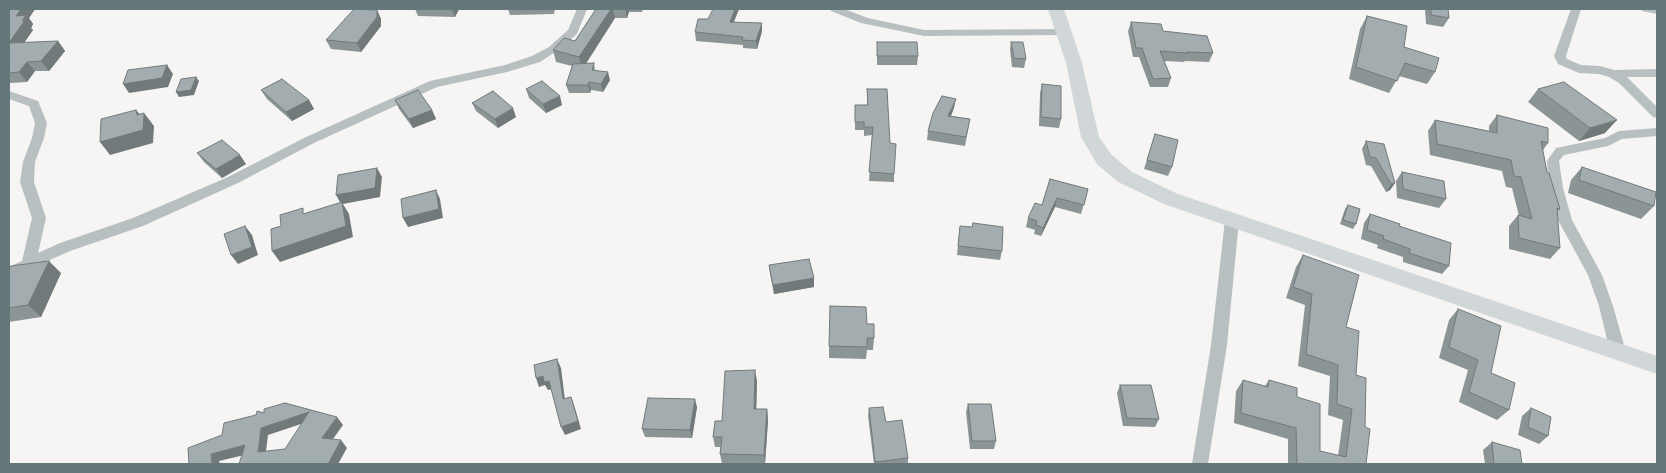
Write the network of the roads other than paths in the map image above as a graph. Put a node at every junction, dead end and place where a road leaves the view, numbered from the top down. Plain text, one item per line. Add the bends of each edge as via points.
1 (582, 9) edge
2 (835, 9) edge
3 (1056, 9) edge
4 (1576, 9) edge
5 (1646, 9) edge
6 (1657, 11) edge
7 (1063, 32) junction
8 (1657, 73) edge
9 (1613, 74) junction
10 (9, 95) edge
11 (1657, 114) edge
12 (1657, 132) edge
13 (1232, 220) junction
14 (29, 262) junction
15 (9, 273) edge
16 (1618, 352) junction
17 (1657, 365) edge
18 (1200, 464) edge

1 - 14 street via 572,32 536,59 434,84 138,222
2 - 7 street via 865,22 924,34
3 - 7 main road
4 - 9 street via 1560,56 1562,61 1579,69
5 - 6 street
7 - 13 main road via 1074,63 1090,137 1104,159 1124,177 1149,190
8 - 9 street
9 - 11 street
10 - 14 street via 34,104 41,123 29,162 27,182 39,218
12 - 16 street via 1619,135 1608,142 1560,151 1553,161 1565,220 1595,275
13 - 16 main road
13 - 18 street via 1219,345
14 - 15 street
16 - 17 main road

